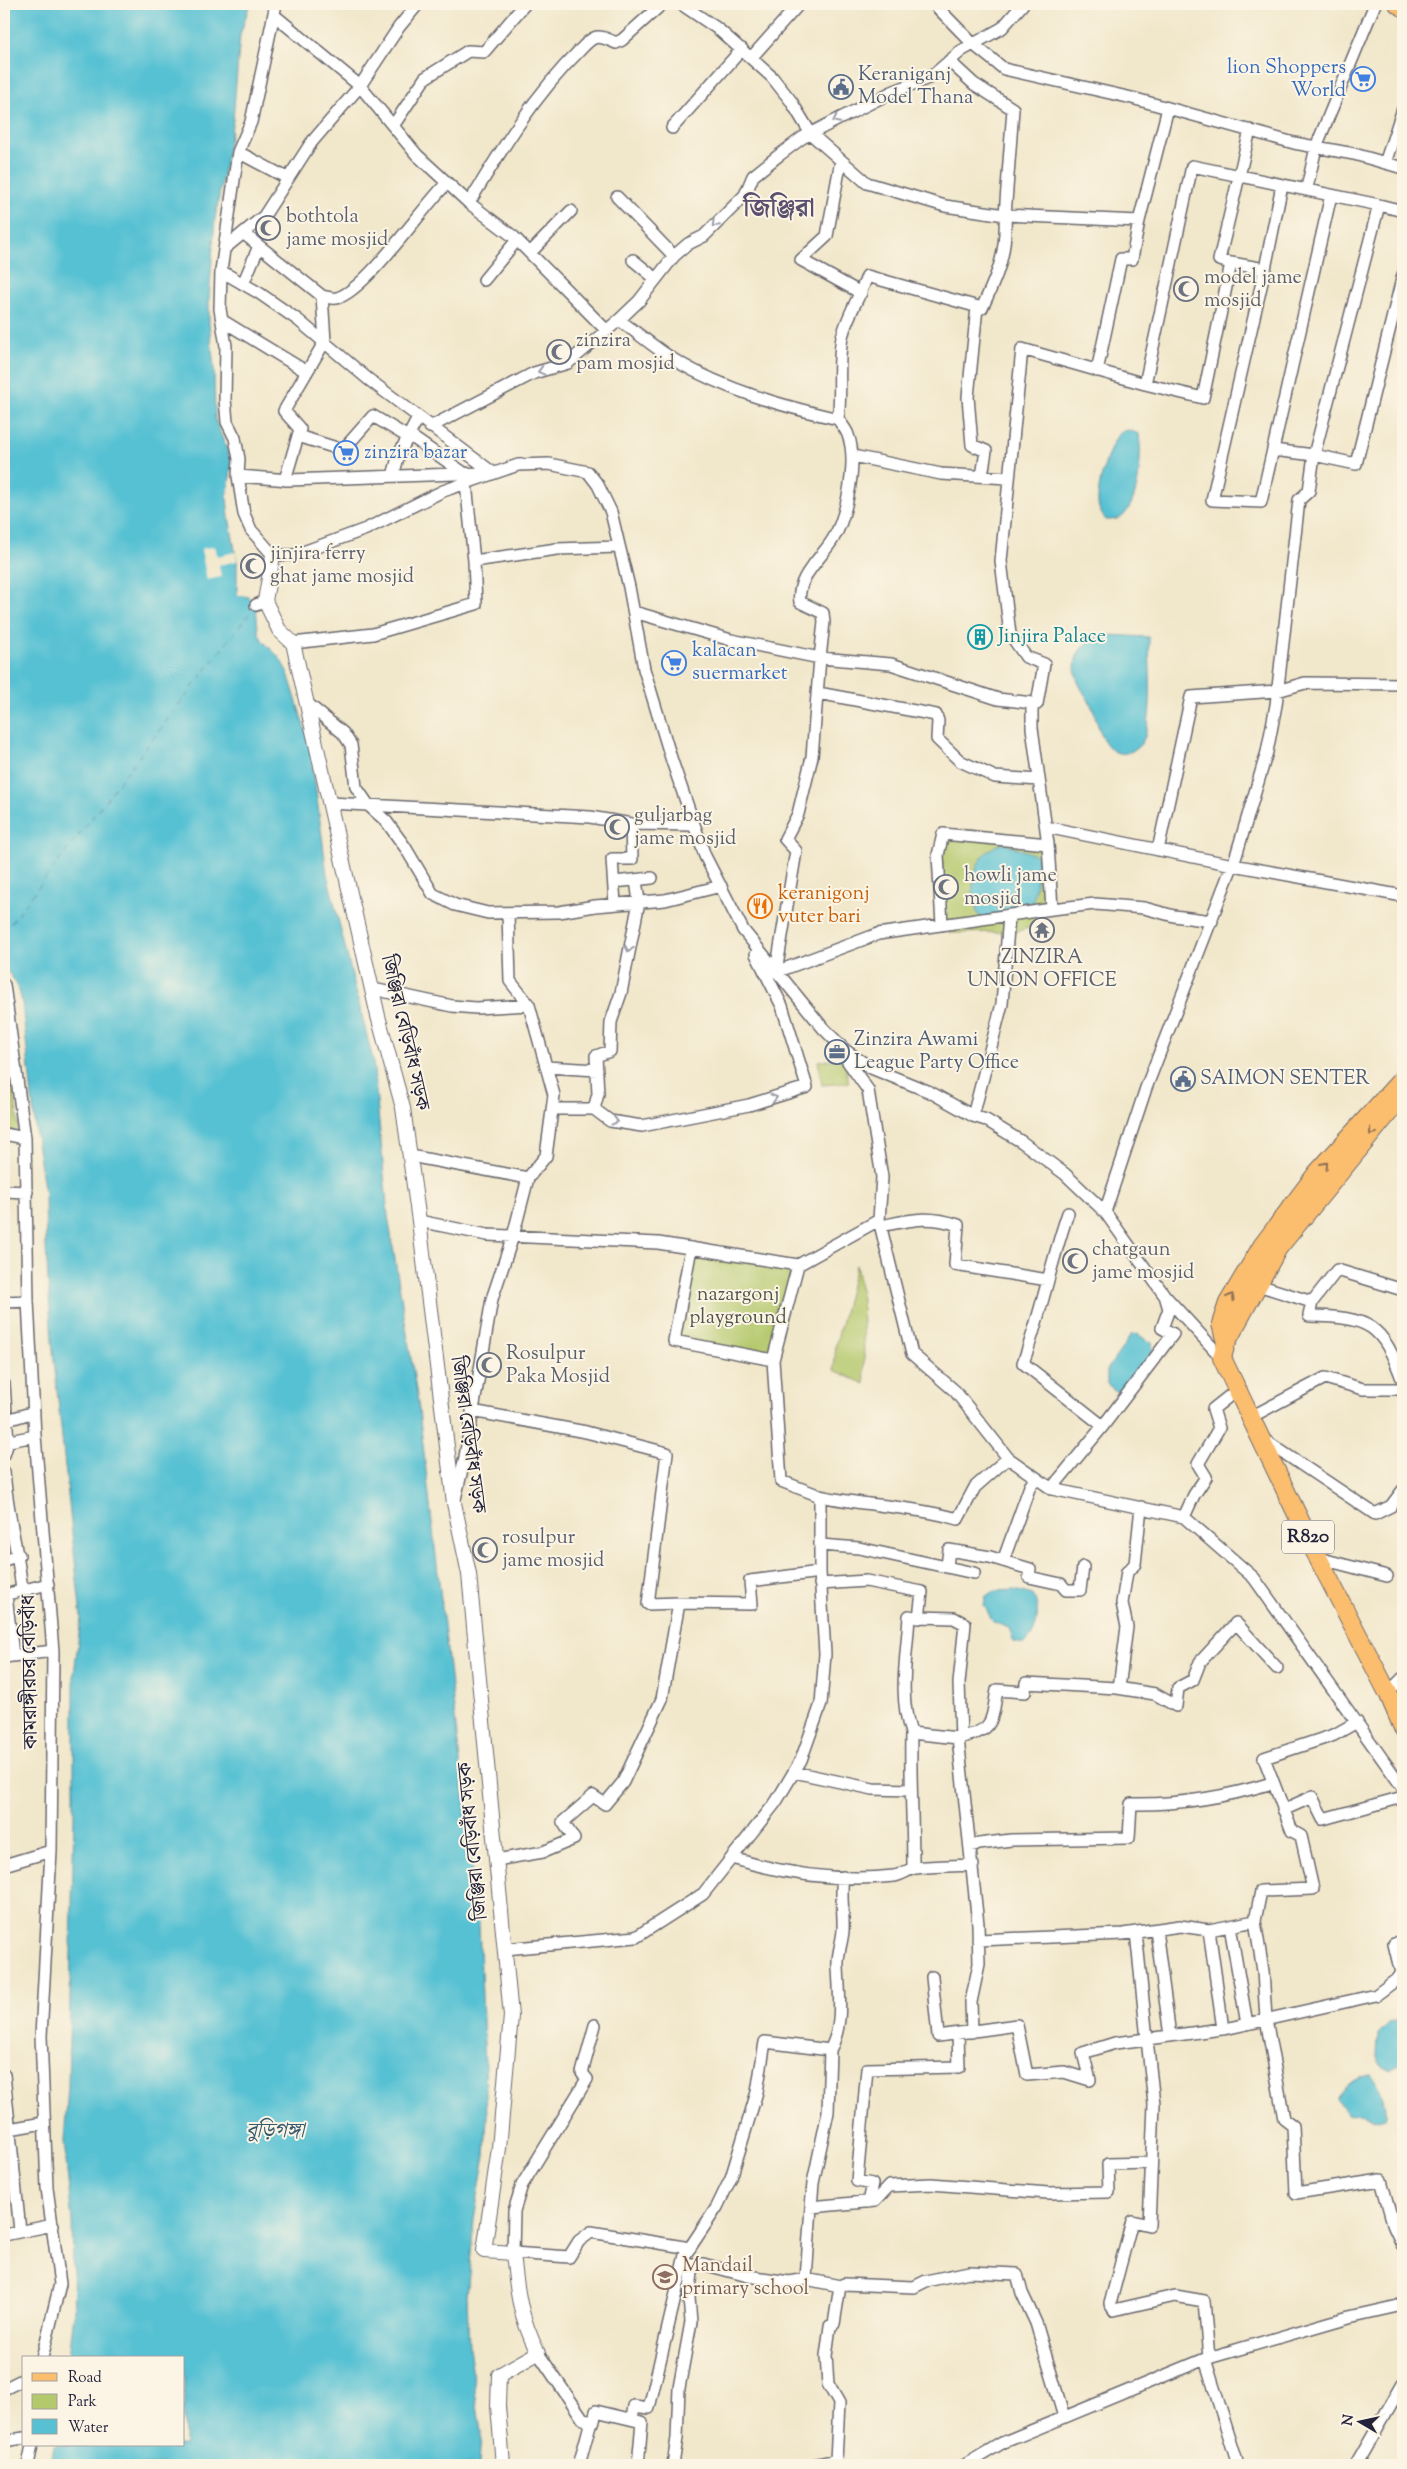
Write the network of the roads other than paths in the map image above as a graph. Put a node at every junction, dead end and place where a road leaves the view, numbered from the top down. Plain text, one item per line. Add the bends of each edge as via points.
1 (418, 4) edge
2 (525, 4) edge
3 (662, 4) edge
4 (680, 4) edge
5 (799, 4) edge
6 (934, 4) edge
7 (1024, 4) edge
8 (1375, 4) edge
9 (1398, 4) edge
10 (1403, 7) edge
11 (275, 9) edge
12 (973, 44) junction
13 (742, 49) junction
14 (751, 58) junction
15 (949, 61) junction
16 (360, 86) junction
17 (1168, 108) junction
18 (1403, 109) edge
19 (393, 126) junction
20 (672, 128) dead end
21 (1250, 130) junction
22 (811, 134) junction
23 (1316, 147) junction
24 (238, 152) junction
25 (841, 160) junction
26 (1385, 163) junction
27 (1403, 168) edge
28 (1240, 176) junction
29 (287, 178) junction
30 (447, 183) junction
31 (1282, 185) junction
32 (1307, 188) junction
33 (1331, 195) junction
34 (617, 197) dead end
35 (469, 203) junction
36 (1379, 205) junction
37 (571, 211) dead end
38 (1403, 212) edge
39 (1005, 215) junction
40 (1139, 221) junction
41 (243, 233) junction
42 (517, 240) junction
43 (259, 246) junction
44 (225, 248) junction
45 (530, 253) junction
46 (674, 256) junction
47 (633, 260) dead end
48 (1231, 263) junction
49 (1265, 269) junction
50 (221, 271) junction
51 (1403, 275) edge
52 (656, 279) junction
53 (484, 280) dead end
54 (243, 284) junction
55 (861, 293) junction
56 (322, 296) junction
57 (977, 307) junction
58 (619, 320) junction
59 (223, 322) junction
60 (606, 330) junction
61 (325, 341) junction
62 (1097, 370) junction
63 (307, 372) junction
64 (1145, 384) junction
65 (418, 418) junction
66 (838, 419) junction
67 (430, 427) junction
68 (298, 436) junction
69 (409, 436) junction
70 (1273, 450) junction
71 (1314, 455) junction
72 (853, 456) junction
73 (492, 472) junction
74 (238, 476) junction
75 (392, 476) junction
76 (982, 476) junction
77 (465, 478) junction
78 (1008, 478) junction
79 (285, 480) junction
80 (619, 547) junction
81 (273, 556) junction
82 (474, 561) junction
83 (634, 612) junction
84 (293, 643) junction
85 (820, 658) junction
86 (1403, 684) edge
87 (1277, 691) junction
88 (818, 693) junction
89 (1032, 703) junction
90 (308, 704) junction
91 (1039, 780) junction
92 (330, 803) junction
93 (369, 806) junction
94 (631, 824) junction
95 (693, 825) junction
96 (1046, 826) junction
97 (1048, 844) junction
98 (1158, 850) junction
99 (1233, 865) junction
100 (652, 878) dead end
101 (636, 880) junction
102 (614, 882) junction
103 (720, 886) junction
104 (1403, 896) edge
105 (639, 902) junction
106 (615, 904) junction
107 (1052, 909) junction
108 (508, 913) junction
109 (1009, 916) junction
110 (1212, 921) junction
111 (942, 925) junction
112 (743, 930) junction
113 (776, 972) junction
114 (4, 985) edge
115 (373, 989) junction
116 (529, 1005) junction
117 (823, 1028) junction
118 (546, 1066) junction
119 (597, 1070) junction
120 (1403, 1078) edge
121 (1403, 1095) edge
122 (552, 1109) junction
123 (594, 1110) junction
124 (973, 1116) junction
125 (4, 1134) edge
126 (25, 1138) junction
127 (410, 1156) junction
128 (528, 1178) junction
129 (4, 1191) edge
130 (27, 1192) junction
131 (1104, 1212) junction
132 (1068, 1213) dead end
133 (419, 1221) junction
134 (880, 1223) junction
135 (513, 1236) junction
136 (691, 1248) junction
137 (798, 1265) junction
138 (1048, 1280) junction
139 (1258, 1285) junction
140 (1403, 1290) edge
141 (1165, 1296) junction
142 (28, 1301) junction
143 (4, 1302) edge
144 (1312, 1302) junction
145 (1224, 1351) junction
146 (773, 1360) junction
147 (1403, 1381) edge
148 (4, 1384) edge
149 (1403, 1389) edge
150 (1237, 1390) junction
151 (472, 1411) junction
152 (34, 1412) junction
153 (1251, 1416) junction
154 (5, 1421) edge
155 (1103, 1426) junction
156 (35, 1436) junction
157 (1262, 1438) junction
158 (6, 1442) edge
159 (4, 1455) edge
160 (1008, 1458) junction
161 (4, 1472) edge
162 (1036, 1478) junction
163 (5, 1489) edge
164 (1052, 1489) junction
165 (1403, 1490) edge
166 (820, 1496) junction
167 (454, 1503) junction
168 (1141, 1507) junction
169 (1184, 1517) junction
170 (820, 1545) junction
171 (19, 1555) junction
172 (1318, 1558) junction
173 (4, 1560) edge
174 (1003, 1561) junction
175 (947, 1566) junction
176 (1083, 1567) dead end
177 (974, 1573) dead end
178 (1387, 1576) dead end
179 (820, 1578) junction
180 (48, 1584) junction
181 (22, 1590) junction
182 (5, 1595) edge
183 (679, 1603) junction
184 (919, 1617) junction
185 (53, 1651) junction
186 (8, 1656) edge
187 (1277, 1668) dead end
188 (1403, 1678) edge
189 (1119, 1688) junction
190 (1388, 1693) junction
191 (1357, 1722) junction
192 (1403, 1728) edge
193 (911, 1733) junction
194 (959, 1737) junction
195 (794, 1772) junction
196 (1272, 1784) junction
197 (1403, 1788) edge
198 (910, 1790) junction
199 (1403, 1797) edge
200 (1283, 1810) junction
201 (971, 1846) junction
202 (51, 1852) junction
203 (732, 1858) junction
204 (496, 1860) junction
205 (4, 1864) edge
206 (973, 1865) junction
207 (913, 1868) junction
208 (843, 1877) junction
209 (1255, 1921) junction
210 (1230, 1926) junction
211 (1156, 1930) junction
212 (1209, 1930) junction
213 (1136, 1932) junction
214 (1403, 1939) edge
215 (978, 1940) junction
216 (505, 1949) junction
217 (932, 1977) dead end
218 (1266, 2019) junction
219 (1247, 2024) junction
220 (595, 2025) dead end
221 (1223, 2029) junction
222 (972, 2032) junction
223 (958, 2034) junction
224 (1170, 2036) junction
225 (1147, 2039) junction
226 (830, 2050) junction
227 (4, 2075) edge
228 (5, 2098) edge
229 (43, 2123) junction
230 (6, 2129) edge
231 (1152, 2163) junction
232 (868, 2202) junction
233 (811, 2207) junction
234 (53, 2225) junction
235 (20, 2231) junction
236 (5, 2235) edge
237 (1403, 2246) edge
238 (4, 2247) edge
239 (690, 2248) junction
240 (513, 2253) junction
241 (688, 2264) junction
242 (806, 2279) junction
243 (840, 2286) junction
244 (1403, 2303) edge
245 (538, 2353) junction
246 (42, 2356) edge
247 (1207, 2358) junction
248 (22, 2380) edge
249 (1403, 2382) edge
250 (4, 2388) edge
251 (1064, 2417) junction
252 (632, 2419) junction
253 (591, 2421) junction
254 (22, 2438) edge
255 (4, 2441) edge
256 (32, 2446) edge
257 (837, 2462) edge
258 (28, 2465) edge
259 (503, 2465) edge
260 (579, 2465) edge
261 (638, 2465) edge
262 (673, 2465) edge
263 (813, 2465) edge
264 (965, 2465) edge
265 (1238, 2465) edge
266 (1356, 2465) edge

1 - 16 street
2 - 19 street via 484,52 468,51 425,78
3 - 35 street via 622,40 616,43 592,38 572,58 542,93
4 - 13 street
5 - 14 street
6 - 12 street
7 - 12 street via 1002,28
8 - 23 street
9 - 10 main road
11 - 16 street
11 - 24 street via 251,122
12 - 15 street
12 - 17 street via 1004,69
13 - 14 street
13 - 20 street
14 - 22 street via 791,101
15 -> 22 street via 921,83 892,92
15 - 39 street via 974,84 1013,109
16 - 19 street
16 - 29 street via 311,143
17 - 21 street
17 - 40 street
18 - 26 street
19 - 30 street via 417,155
21 - 23 street
21 - 28 street
22 - 25 street
22 -> 46 street via 753,176 745,195 704,236
23 - 26 street
23 - 32 street
24 - 29 street
24 - 44 street
25 - 39 street via 867,183 945,206
25 - 55 street via 827,236 801,260
26 - 27 street
28 - 31 street
28 - 48 street via 1219,260
28 - 64 street via 1192,166
29 - 41 street via 264,216
30 - 35 street
30 - 56 street via 363,283 337,298
31 - 32 street
31 - 49 street
32 - 33 street
33 - 36 street
33 - 70 street
34 - 46 street
35 - 42 street
36 - 38 street
36 - 71 street
37 - 45 street
39 - 40 street
39 - 57 street via 1006,241 995,279 982,308
40 - 62 street via 1132,259 1122,259
41 - 43 street
41 - 44 street
42 - 45 street
42 - 53 street
43 - 54 street
43 - 56 street
44 - 50 street
45 - 60 street
46 - 52 street
47 - 52 street
48 - 49 street
48 - 64 street via 1203,398
49 - 70 street via 1212,500 1261,502
50 - 54 street
50 - 59 street
51 - 71 street via 1356,464
52 - 58 street
54 - 61 street
55 - 57 street via 867,276
55 - 66 street via 843,335
56 - 61 street
57 - 76 street via 968,396 972,445 986,451
58 - 60 street
58 - 66 street via 674,360 715,382 783,406
59 - 63 street
59 - 74 street via 227,422 235,438
60 -> 67 street via 568,363 534,373
61 - 63 street
61 - 65 street
62 - 64 street
62 - 78 street via 1022,349
63 - 68 street via 284,411 300,429
65 - 67 street
65 - 69 street
66 - 72 street via 848,435
67 - 73 street
68 - 69 street via 342,450 373,416
68 - 79 street
69 - 75 street
69 - 77 street
70 - 71 street
71 - 87 street via 1309,491 1299,500
72 - 76 street via 941,474
72 - 85 street via 842,520 833,540 808,572 799,596 800,602 823,613
73 - 77 street
73 - 80 street via 518,465 549,464 588,472 610,512
74 - 79 street
74 - 81 street via 244,514 251,530
75 - 77 street
75 - 79 street
76 - 78 street
77 - 81 street via 366,530 295,555
77 - 82 street
78 - 89 street via 1001,561 1010,634 1026,657 1044,664 1037,704
80 - 82 street via 557,549
80 - 83 street
81 - 84 street, জিঞ্জিরা বেড়িবাঁধ সড়ক via 260,603 279,630
82 - 84 street via 476,604 373,634
83 - 85 street via 731,640
83 - 95 street via 644,669
84 - 90 street, জিঞ্জিরা বেড়িবাঁধ সড়ক
85 - 88 street
85 - 89 street via 891,664 998,699
86 - 87 street via 1306,683
87 - 98 street via 1191,697
87 - 99 street via 1267,752
88 - 91 street via 936,715 938,739 960,761 995,777
88 - 113 street via 812,757 798,814 785,839 796,851
89 - 91 street
90 - 92 street, জিঞ্জিরা বেড়িবাঁধ সড়ক
90 - 93 street via 343,733 351,745 356,787
91 - 96 street
92 - 93 street
92 - 115 street, জিঞ্জিরা বেড়িবাঁধ সড়ক
93 - 94 street via 579,816
93 - 108 street via 386,821 405,847 433,894 466,908
94 - 95 street
94 - 102 street via 632,859 612,859
95 - 103 street
96 - 97 street
96 - 98 street
97 - 107 street
97 - 111 street via 943,834 938,855
98 - 99 street
99 - 104 street
99 - 110 street
100 - 101 street
101 - 102 street
101 - 105 street
102 - 106 street
103 - 105 street via 664,900
103 - 112 street
105 - 106 street
105 -> 119 street via 621,993 611,1022 610,1051 596,1056
106 - 108 street via 559,912
107 - 109 street
107 - 110 street via 1095,904 1144,908
108 - 116 street via 510,981
109 - 111 street
109 - 124 street via 1002,1004
110 - 131 street via 1146,1088
111 - 113 street via 878,934
112 - 113 street
123 -> 112 street via 610,1121 642,1126 749,1105 807,1088 782,1006
113 - 117 street
114 - 126 street, কামরাঙ্গীরচর বেড়িবাঁধ
115 - 116 street via 452,1006
115 - 127 street, জিঞ্জিরা বেড়িবাঁধ সড়ক via 403,1108
116 - 118 street
117 - 124 street via 845,1050 871,1068 930,1092
117 - 134 street via 868,1090 882,1177
118 - 119 street
118 - 122 street via 554,1095
119 - 123 street via 598,1094
145 -> 120 main road, R820 via 1221,1324 1228,1303 1262,1246 1317,1173
121 -> 139 main road via 1278,1248
122 - 123 street
122 - 128 street via 546,1156
124 - 131 street via 986,1120 1022,1142 1058,1168
125 - 126 street
126 - 130 street, কামরাঙ্গীরচর বেড়িবাঁধ
127 - 128 street
127 - 133 street, জিঞ্জিরা বেড়িবাঁধ সড়ক
128 - 135 street
129 - 130 street
130 - 142 street, কামরাঙ্গীরচর বেড়িবাঁধ
131 - 141 street
132 - 138 street
133 - 135 street via 487,1235
133 - 167 street, জিঞ্জিরা বেড়িবাঁধ সড়ক
134 - 137 street
134 - 138 street via 919,1218 951,1222 958,1225 955,1265
134 - 160 street via 912,1354 955,1391
135 - 136 street
135 - 151 street via 492,1299
136 - 137 street
136 - 146 street via 674,1341
137 - 146 street
138 - 155 street via 1023,1363
139 - 144 street
139 - 145 main road
140 - 144 street via 1337,1270
141 - 145 street
141 - 155 street via 1169,1309 1162,1328 1173,1334
142 - 143 street
142 - 152 street, কামরাঙ্গীরচর বেড়িবাঁধ
144 - 147 street via 1309,1316 1344,1316 1378,1331 1391,1349
145 - 150 main road, R820
146 - 166 street via 781,1481
148 - 154 street
149 - 153 street via 1363,1389 1325,1378
150 - 153 main road, R820
150 - 169 street via 1214,1409 1219,1428 1198,1464 1206,1478
151 - 167 street
151 - 183 street via 586,1432 667,1453 648,1604
152 - 154 street
152 - 156 street, কামরাঙ্গীরচর বেড়িবাঁধ
153 - 157 main road, R820
154 - 158 street
155 - 164 street
156 - 158 street
156 - 180 street, কামরাঙ্গীরচর বেড়িবাঁধ
157 - 165 street via 1375,1514 1391,1506
157 - 172 main road, R820
158 - 159 street
160 - 162 street
160 - 166 street via 975,1487 958,1518
161 - 163 street
162 - 164 street
162 - 174 street via 1030,1486
163 - 171 street
164 - 168 street
166 - 170 street
167 - 204 street, জিঞ্জিরা বেড়িবাঁধ সড়ক via 469,1574
168 - 169 street
168 - 189 street via 1135,1564 1127,1572 1122,1603 1127,1627
169 - 191 street via 1254,1578
170 - 175 street via 859,1548
170 - 179 street
171 - 173 street
171 - 181 street
172 - 178 street
172 - 190 main road, R820
174 - 175 street via 949,1550
174 - 176 street via 1030,1569 1030,1577 1061,1584 1066,1590 1080,1590
175 - 177 street
179 - 183 street via 750,1581 752,1604
179 - 184 street via 922,1592
179 - 195 street via 825,1654 821,1704
180 - 181 street
180 - 185 street, কামরাঙ্গীরচর বেড়িবাঁধ
181 - 182 street
182 - 186 street
183 - 204 street via 662,1699 623,1782 605,1804 593,1796 564,1822 574,1839 543,1852
184 - 193 street via 909,1616 902,1684 904,1714
184 - 194 street via 954,1618 965,1624 959,1683
185 - 186 street
185 - 202 street, কামরাঙ্গীরচর বেড়িবাঁধ
187 - 189 street via 1236,1623 1200,1662 1193,1680 1178,1688 1176,1706 1155,1694
188 - 190 street
189 - 194 street via 1026,1683 1025,1692 997,1690 991,1721 981,1732
190 - 192 main road, R820
191 - 196 street via 1334,1736 1264,1758
191 - 197 street
193 - 194 street
193 - 198 street
194 - 201 street
195 - 198 street via 873,1789
195 - 203 street via 776,1802
196 - 200 street
196 - 201 street via 1194,1801 1163,1805 1131,1804 1128,1838 1011,1840
198 - 207 street
199 - 200 street via 1323,1819 1312,1797
200 - 209 street via 1292,1831 1301,1836 1313,1888 1260,1891
201 - 206 street
202 - 205 street
202 - 229 street, কামরাঙ্গীরচর বেড়িবাঁধ via 40,2036
203 - 208 street via 766,1869
203 - 216 street via 703,1894 636,1936
204 - 216 street, জিঞ্জিরা বেড়িবাঁধ সড়ক
206 - 207 street
206 - 215 street
207 - 208 street via 897,1875
208 - 226 street via 840,1894 843,1930 837,1964 840,1999 836,2037
209 - 210 street
209 - 218 street
210 - 212 street
210 - 219 street
211 - 212 street via 1180,1926
211 - 213 street
211 - 224 street
212 - 221 street
213 - 215 street
213 - 225 street
214 - 218 street via 1394,1944 1401,1973 1376,1995
215 - 222 street via 979,1964 971,2002
216 - 240 street, জিঞ্জিরা বেড়িবাঁধ সড়ক via 511,2016 499,2148 484,2251
217 - 223 street via 938,2036
218 - 219 street
218 - 237 street via 1284,2118 1294,2126 1296,2193 1381,2180 1394,2228
219 - 221 street
220 - 240 street via 582,2073 587,2079 522,2184 514,2211
221 - 224 street
222 - 223 street
222 - 225 street via 1017,2026 1027,2075 1064,2072 1090,2080 1083,2053 1115,2043
223 - 232 street via 959,2067 867,2068 858,2181 872,2184
224 - 225 street
225 - 231 street via 1154,2104
226 - 233 street via 828,2112
226 - 239 street via 765,2042 757,2092 730,2178 717,2207
227 - 228 street
228 - 230 street
229 - 230 street
229 - 234 street, কামরাঙ্গীরচর বেড়িবাঁধ
230 - 235 street
231 - 232 street via 1108,2164 1109,2192 1048,2193 931,2184 889,2186 875,2201
231 - 247 street via 1149,2226 1132,2221 1110,2304 1114,2310 1175,2296 1204,2301
232 - 233 street
233 - 242 street
234 - 235 street
234 - 246 street, কামরাঙ্গীরচর বেড়িবাঁধ via 60,2284
235 - 236 street
236 - 238 street
239 - 240 street via 591,2232 579,2241 570,2257
239 - 241 street via 684,2255
240 - 245 street via 518,2301 526,2329
241 - 242 street via 703,2264 748,2276 789,2282
241 - 252 street via 649,2408 634,2406
241 - 262 street via 691,2322 679,2388
242 - 243 street
243 - 251 street via 914,2287 926,2281 969,2272 1017,2274 1036,2323
243 - 257 street via 826,2356 828,2384 839,2403
244 - 247 street
245 - 253 street via 577,2411
245 - 259 street via 499,2375
247 - 251 street
247 - 265 street
248 - 250 street
249 - 266 street
251 - 264 street via 1002,2443
252 - 253 street via 596,2411 594,2421
252 - 261 street via 642,2422
253 - 260 street
254 - 255 street
256 - 258 street
257 - 263 street

